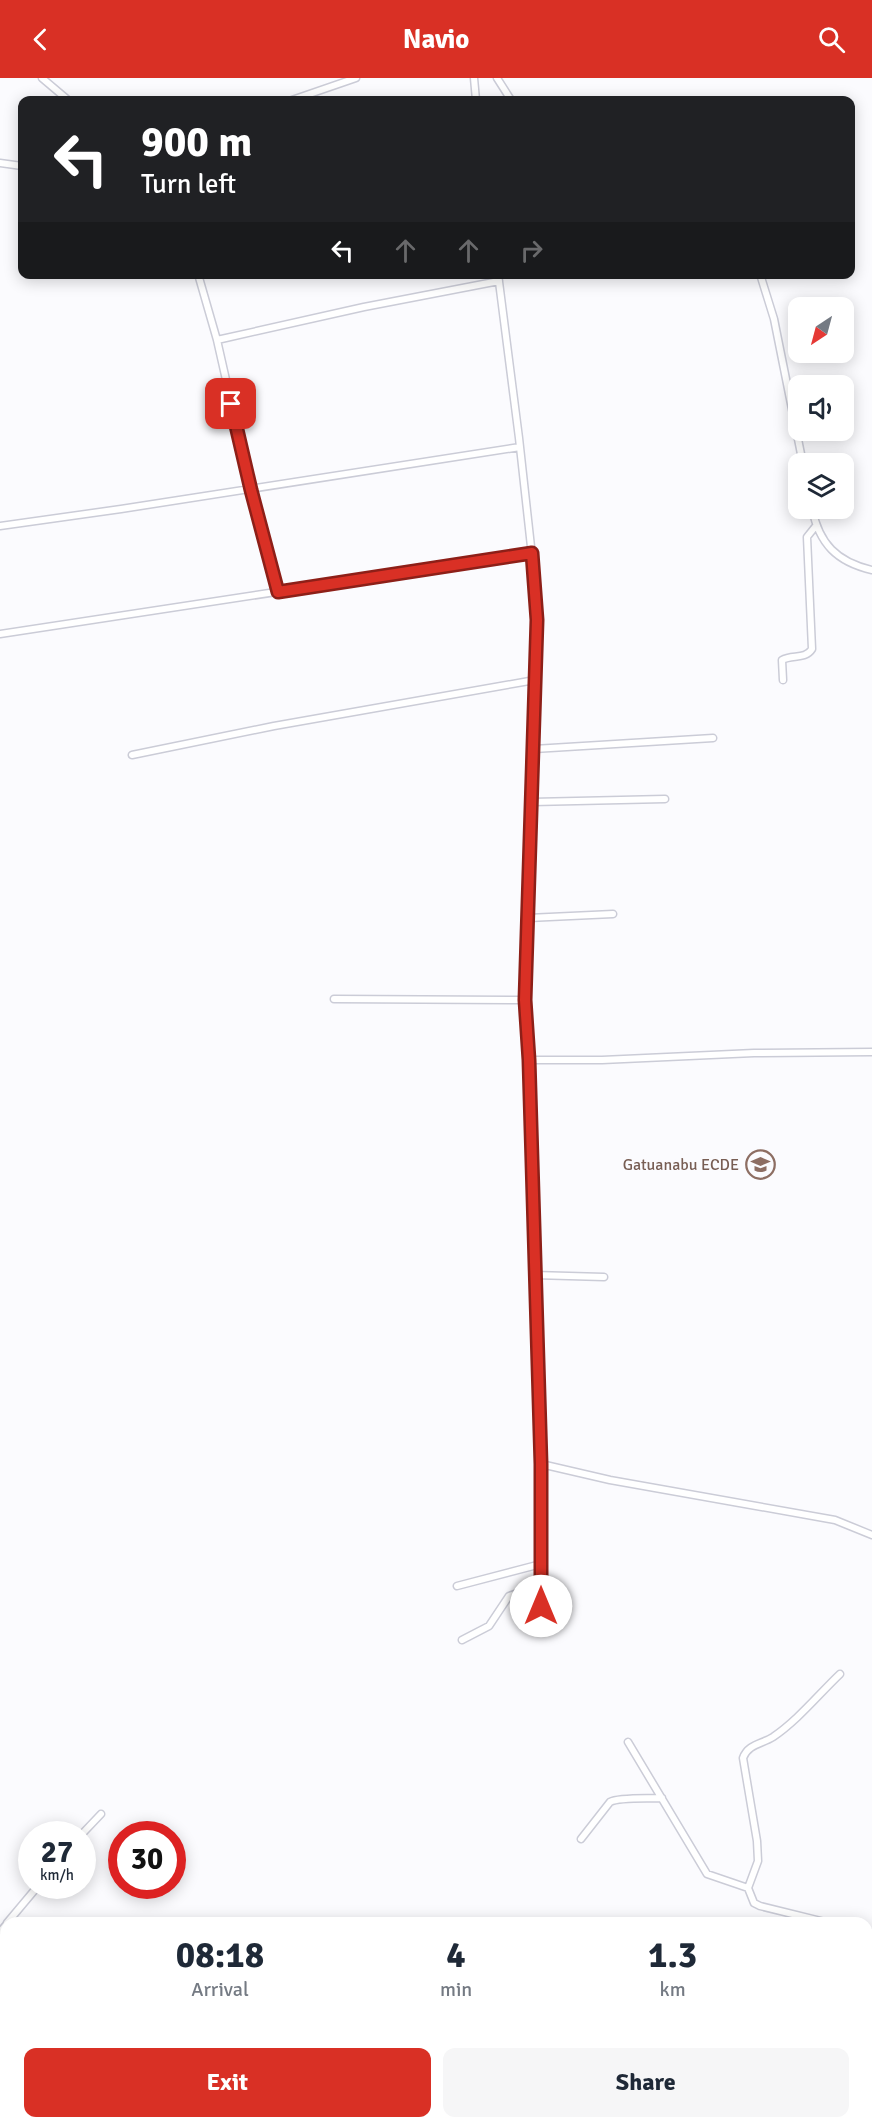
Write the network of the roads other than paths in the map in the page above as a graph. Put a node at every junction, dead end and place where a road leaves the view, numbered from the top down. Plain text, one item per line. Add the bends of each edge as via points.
1 (42, 78) edge
2 (356, 78) edge
3 (474, 78) edge
4 (497, 78) edge
5 (63, 96) edge
6 (304, 96) edge
7 (476, 96) edge
8 (508, 96) edge
9 (0, 164) edge
10 (18, 166) edge
11 (199, 279) edge
12 (493, 279) edge
13 (498, 279) edge
14 (762, 279) edge
15 (217, 340) junction
16 (520, 447) junction
17 (801, 453) edge
18 (251, 490) junction
19 (814, 519) edge
20 (0, 526) edge
21 (815, 527) junction
22 (532, 553) junction
23 (872, 570) edge
24 (278, 592) junction
25 (0, 634) edge
26 (535, 680) junction
27 (783, 680) dead end
28 (714, 738) dead end
29 (534, 749) junction
30 (132, 755) dead end
31 (666, 799) dead end
32 (532, 802) junction
33 (613, 914) dead end
34 (528, 918) junction
35 (334, 999) dead end
36 (525, 1000) junction
37 (872, 1052) edge
38 (529, 1060) junction
39 (534, 1275) junction
40 (604, 1277) dead end
41 (541, 1464) junction
42 (872, 1535) edge
43 (541, 1563) junction
44 (541, 1585) junction
45 (457, 1586) dead end
46 (541, 1627) dead end
47 (462, 1640) dead end
48 (840, 1674) dead end
49 (628, 1742) dead end
50 (662, 1798) junction
51 (101, 1814) dead end
52 (94, 1821) edge
53 (581, 1839) dead end
54 (748, 1888) junction
55 (27, 1899) edge
56 (13, 1917) edge
57 (805, 1917) edge

1 - 5 street
2 - 6 street
3 - 7 street
4 - 8 street
9 - 10 street
11 - 15 street
12 - 15 street
13 - 16 street
14 - 17 street via 774,319
15 - 18 street
16 - 18 street
16 - 22 street
18 - 20 street
18 - 24 street
19 - 21 street
21 - 23 street via 837,555
21 - 27 street via 807,537 812,649 808,654 782,660
22 - 24 street
22 - 26 street via 537,601
24 - 25 street
26 - 29 street
26 - 30 street
28 - 29 street
29 - 32 street
31 - 32 street
32 - 34 street
33 - 34 street
34 - 36 street
35 - 36 street
36 - 38 street
37 - 38 street
38 - 39 street
39 - 40 street
39 - 41 street
41 - 42 street via 836,1520
41 - 43 street
43 - 44 street
43 - 45 street
44 - 46 street
44 - 47 street via 509,1596 489,1626
48 - 54 street via 788,1725 744,1754 758,1861
49 - 50 street
50 - 53 street via 616,1798
50 - 54 street via 707,1874
51 - 52 street
54 - 57 street via 754,1903
55 - 56 street

